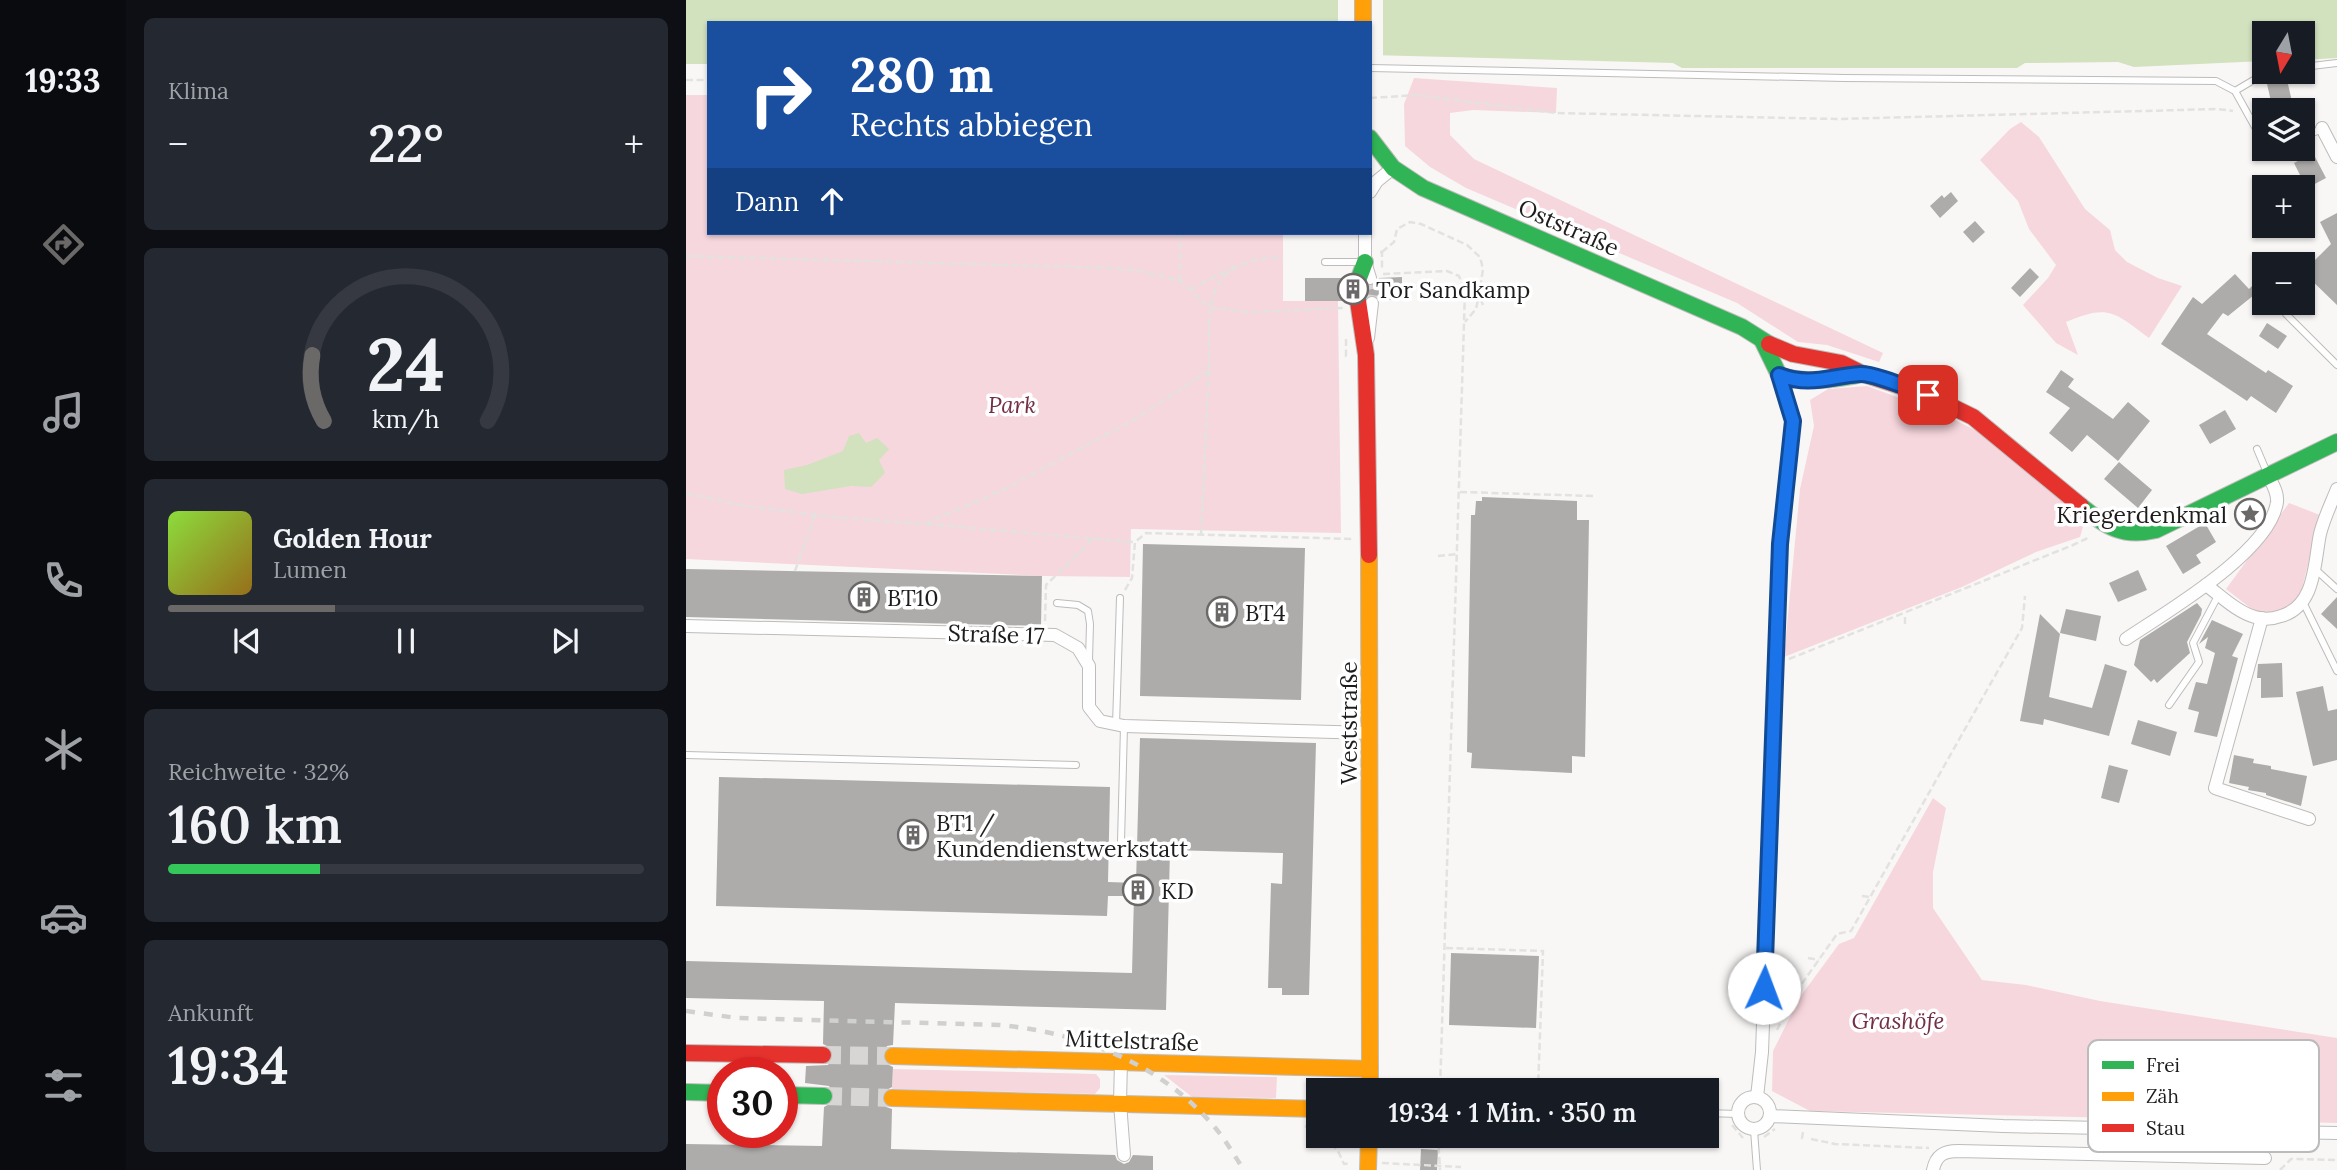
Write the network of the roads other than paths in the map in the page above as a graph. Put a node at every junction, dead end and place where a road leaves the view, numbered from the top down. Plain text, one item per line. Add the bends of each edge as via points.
1 (1363, 0) edge
2 (1363, 21) edge
3 (2337, 63) edge
4 (2315, 66) edge
5 (1372, 68) edge
6 (2252, 81) edge
7 (2235, 91) junction
8 (2252, 123) edge
9 (2322, 128) joint
10 (2315, 132) edge
11 (1372, 141) edge
12 (2337, 157) edge
13 (1393, 168) junction
14 (1372, 189) edge
15 (1365, 235) edge
16 (1325, 262) dead end
17 (1369, 273) joint
18 (1363, 303) tunnel mouth
19 (2287, 315) edge
20 (1763, 342) junction
21 (2337, 365) edge
22 (1863, 374) junction
23 (1779, 375) junction
24 (2337, 442) edge
25 (2257, 449) dead end
26 (2269, 477) junction
27 (2337, 489) edge
28 (2331, 520) edge
29 (2315, 568) junction
30 (2206, 585) junction
31 (2337, 589) edge
32 (2219, 594) junction
33 (1120, 598) road end
34 (2303, 601) junction
35 (1057, 603) dead end
36 (2262, 618) junction
37 (686, 626) edge
38 (2126, 639) dead end
39 (1089, 666) junction
40 (2337, 671) edge
41 (2169, 705) dead end
42 (1120, 726) junction
43 (1371, 733) junction
44 (686, 755) edge
45 (1076, 765) dead end
46 (2309, 819) dead end
47 (1121, 842) dead end
48 (686, 1053) edge
49 (823, 1055) tunnel mouth
50 (893, 1056) tunnel mouth
51 (1121, 1061) junction
52 (1370, 1069) junction
53 (1370, 1078) edge
54 (686, 1092) edge
55 (707, 1093) edge
56 (798, 1095) edge
57 (824, 1096) tunnel mouth
58 (1756, 1097) junction
59 (892, 1098) tunnel mouth
60 (1120, 1103) junction
61 (1306, 1110) edge
62 (1719, 1113) edge
63 (1738, 1114) junction
64 (1770, 1116) junction
65 (2088, 1127) edge
66 (1754, 1130) junction
67 (2319, 1133) edge
68 (2337, 1133) edge
69 (1369, 1148) edge
70 (1124, 1155) dead end
71 (2265, 1158) dead end
72 (1368, 1166) edge
73 (1757, 1170) edge
74 (1933, 1170) edge

1 - 2 street
3 - 4 lane
5 - 7 lane via 2216,81
6 - 7 lane
7 - 8 lane
9 - 10 lane
9 - 12 street
11 - 13 street, Oststraße
13 - 14 street
13 - 20 street, Oststraße via 1423,188 1742,327
15 - 17 street
16 - 17 lane
18 - 43 street, Weststraße
19 - 21 lane
20 - 22 street, Oststraße via 1793,354 1841,363
20 - 23 street
22 - 23 street via 1809,382
22 - 26 street, Oststraße via 1928,395 1973,417 2099,521 2120,533 2156,530
23 - 58 street via 1793,421 1780,544 1762,1052
24 - 26 street, Oststraße
25 - 26 lane
26 - 30 street via 2277,502 2265,529
27 - 28 street
28 - 29 street
29 - 31 lane
29 - 34 street
30 - 32 street
30 - 38 street
32 - 36 street
32 - 41 lane via 2193,643 2199,662
33 - 42 lane
34 - 36 street via 2287,615
34 - 40 lane
35 - 39 lane via 1088,611
36 - 46 street via 2215,788
37 - 39 street, Straße 17 via 1055,635 1077,648
39 - 42 street via 1089,707 1100,721
42 - 43 street
42 - 47 lane
43 - 52 street, Weststraße
44 - 45 lane
48 - 49 street
50 - 51 street, Mittelstraße
51 - 52 street, Mittelstraße
51 - 60 street
52 - 53 street, Weststraße
54 - 55 street
56 - 57 street
58 - 63 street via 1743,1101
58 - 64 street via 1769,1105
59 - 60 street
60 - 61 street
60 - 70 street
62 - 63 lane
63 - 66 street via 1745,1127
64 - 65 street
64 - 66 street via 1767,1124
66 - 73 lane
67 - 68 street
69 - 72 street
71 - 74 street via 1958,1150 1940,1155

